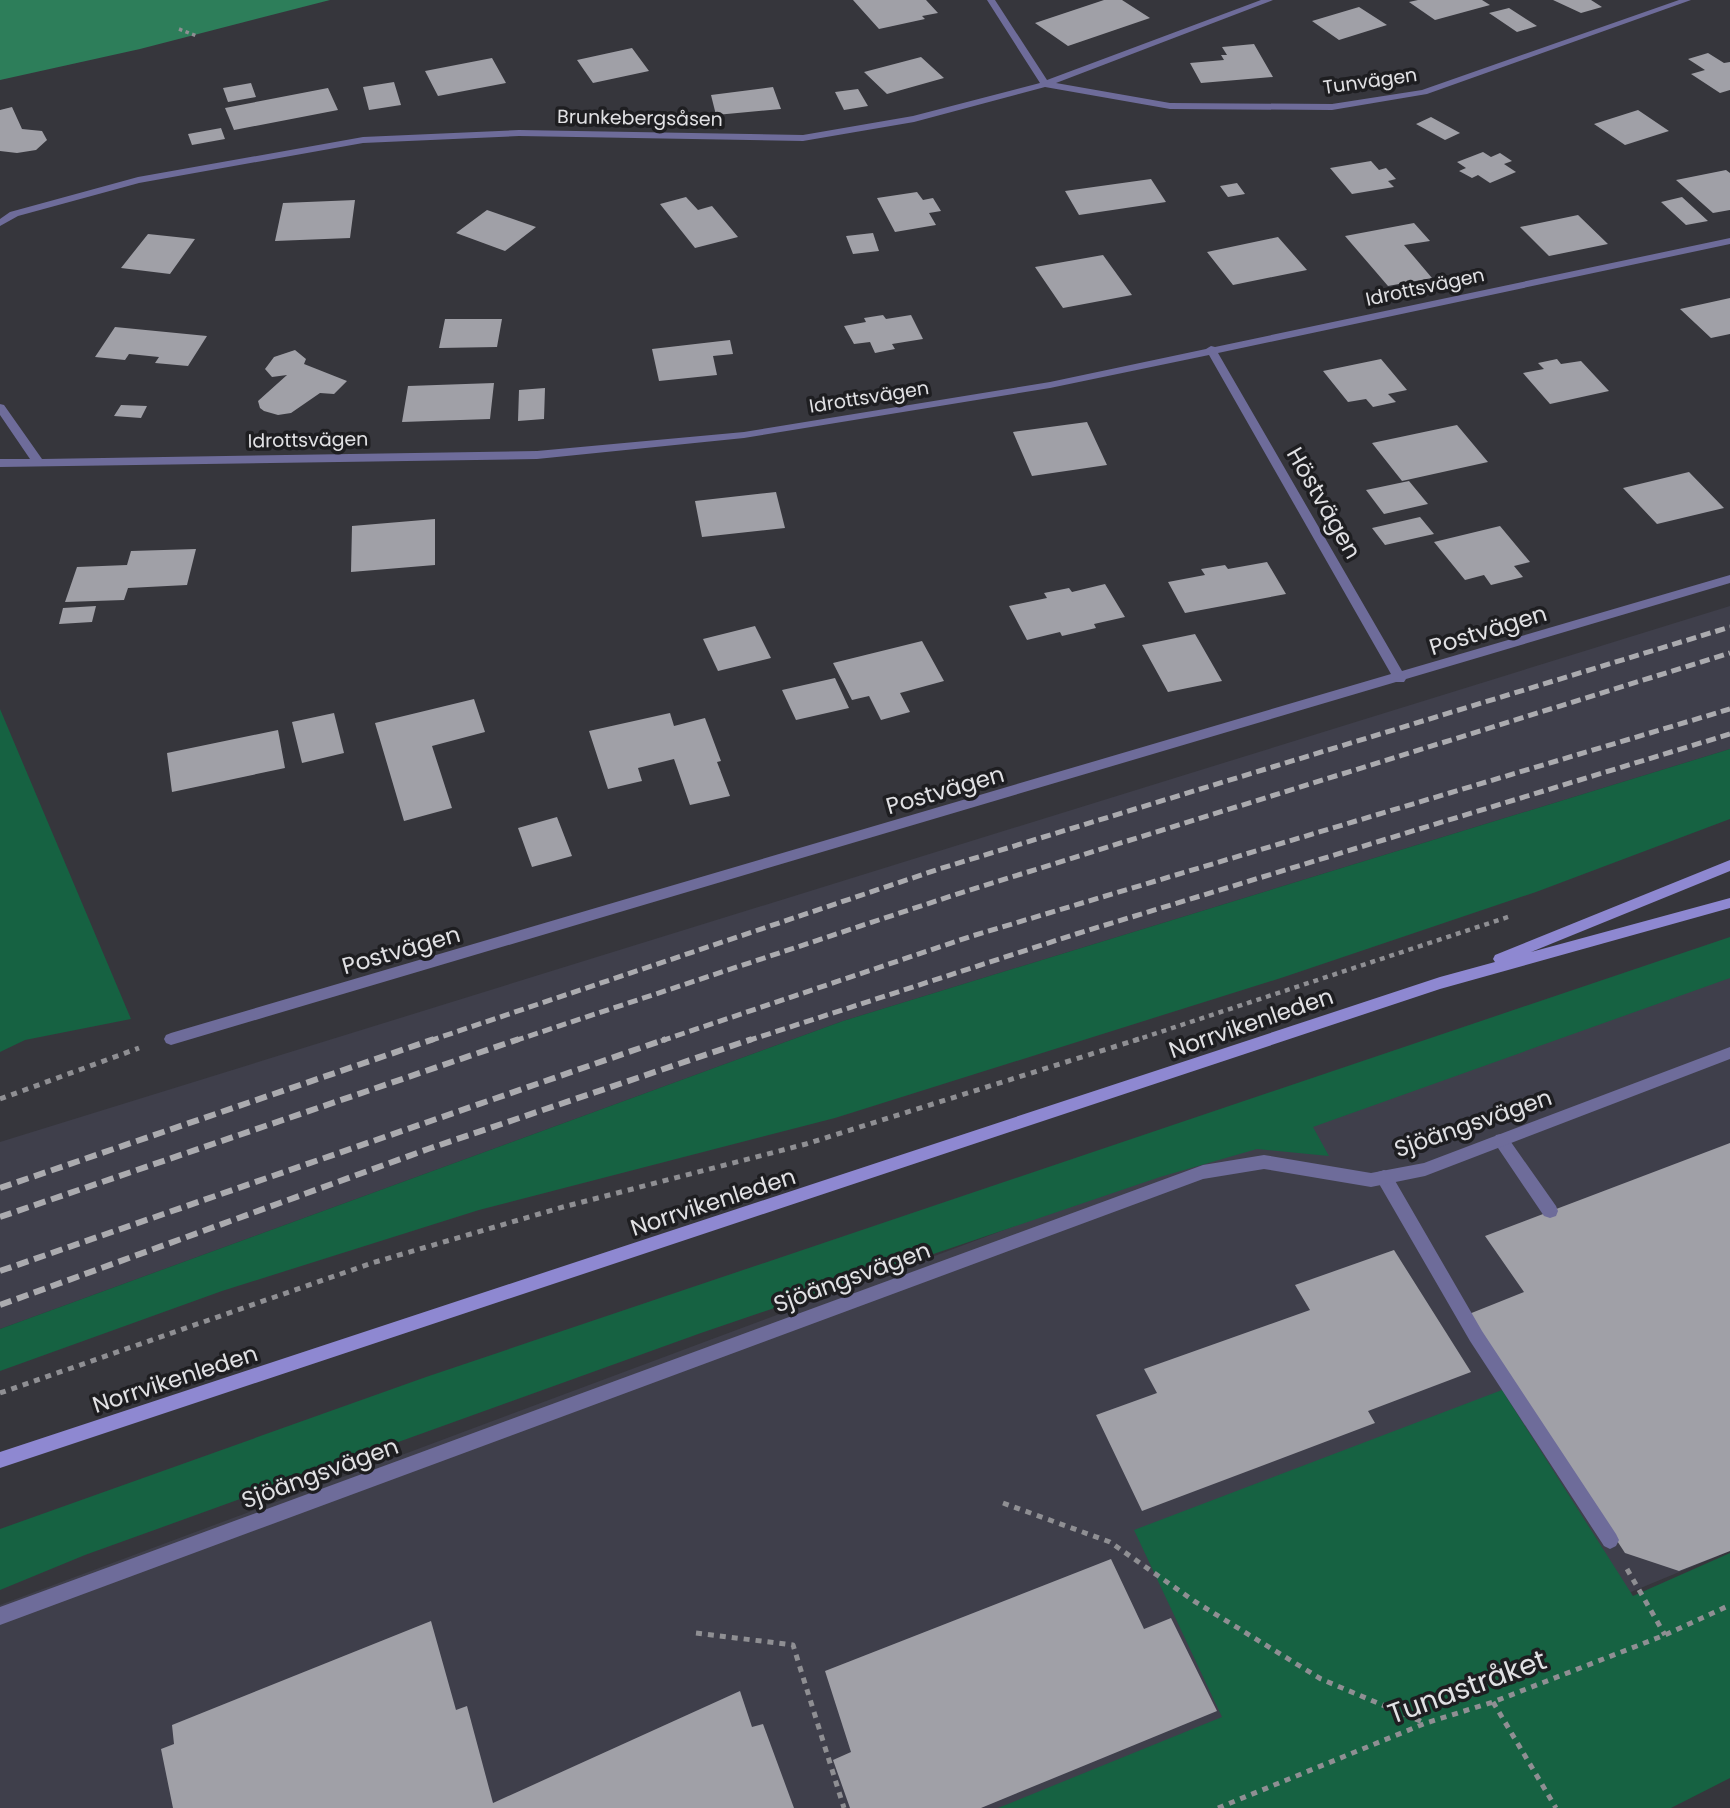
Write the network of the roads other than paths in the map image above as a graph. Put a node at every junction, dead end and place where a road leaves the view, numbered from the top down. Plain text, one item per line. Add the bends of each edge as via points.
1 (991, 0) edge
2 (1269, 0) edge
3 (1687, 0) edge
4 (1045, 84) junction
5 (0, 223) edge
6 (1730, 242) edge
7 (1211, 349) junction
8 (0, 407) edge
9 (38, 462) junction
10 (0, 463) edge
11 (1730, 579) edge
12 (1400, 679) junction
13 (1730, 865) edge
14 (1730, 903) edge
15 (1440, 983) junction
16 (171, 1039) road end
17 (1730, 1053) edge
18 (1501, 1140) junction
19 (1384, 1177) junction
20 (1550, 1211) dead end
21 (0, 1460) edge
22 (1610, 1540) road end
23 (0, 1616) edge

1 - 4 street
2 - 4 street, Brunkebergsåsen
3 - 4 street, Tunvägen via 1424,92 1332,107 1170,106
4 - 5 street, Brunkebergsåsen via 914,119 803,138 519,133 363,140 138,180 13,214
6 - 7 street, Idrottsvägen
7 - 9 street, Idrottsvägen via 1050,385 731,437 537,455
7 - 12 street, Höstvägen
8 - 9 street
9 - 10 street, Idrottsvägen
11 - 12 street, Postvägen
12 - 16 street, Postvägen
13 - 15 main road, Norrvikenleden
14 - 15 main road, Norrvikenleden
15 - 21 main road, Norrvikenleden
17 - 18 street, Sjöängsvägen
18 - 19 street, Sjöängsvägen via 1425,1169
18 - 20 street
19 - 22 street via 1476,1336
19 - 23 street, Sjöängsvägen via 1371,1180 1264,1162 1203,1172

